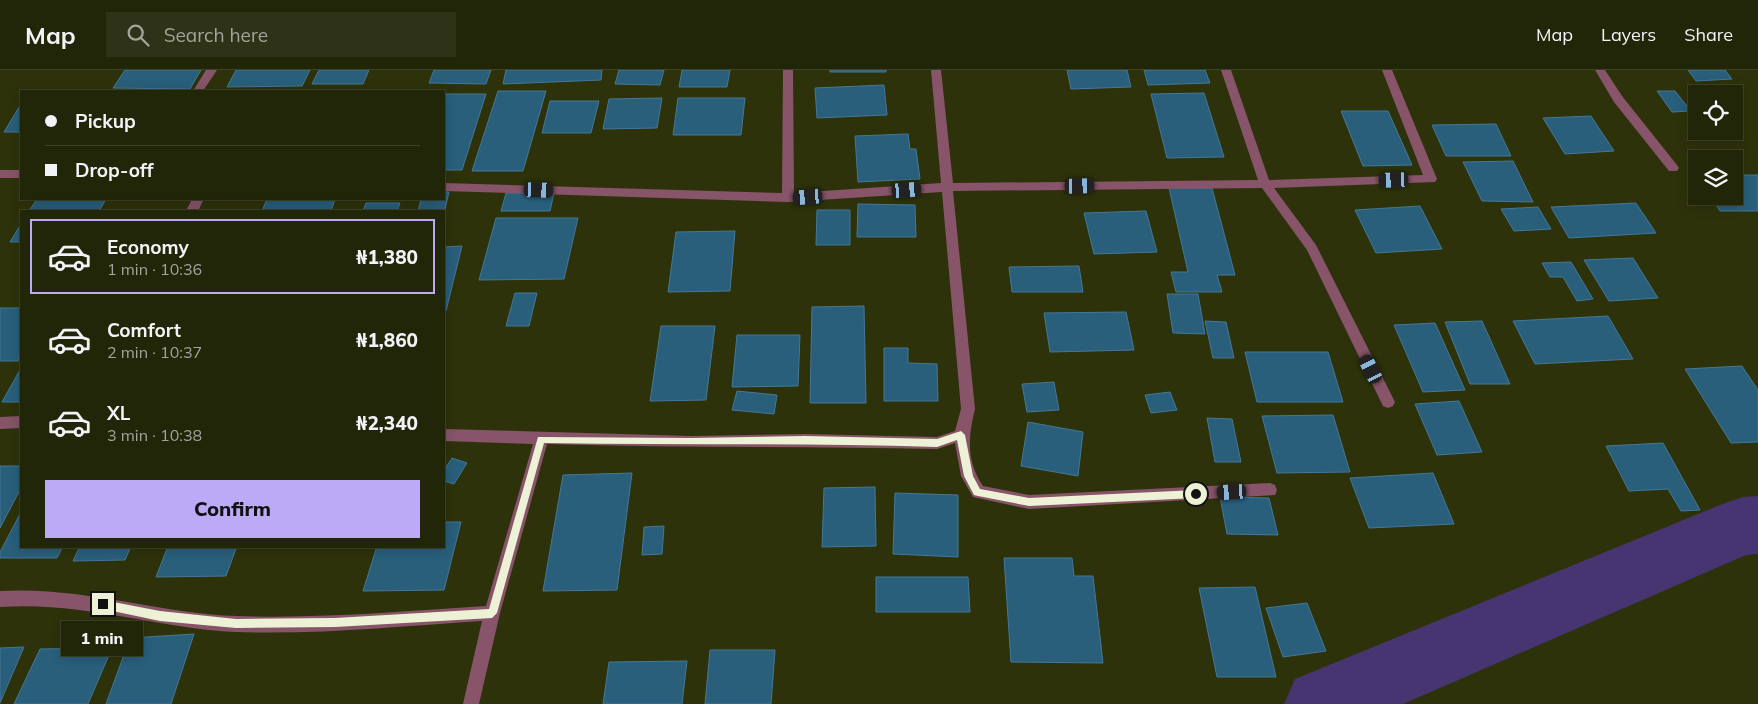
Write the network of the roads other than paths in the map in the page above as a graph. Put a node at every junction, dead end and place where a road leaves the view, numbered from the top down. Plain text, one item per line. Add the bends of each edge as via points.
1 (212, 70) edge
2 (788, 70) edge
3 (936, 70) edge
4 (1226, 70) edge
5 (1387, 70) edge
6 (1600, 70) edge
7 (199, 90) edge
8 (1673, 168) dead end
9 (0, 174) edge
10 (20, 174) edge
11 (1265, 184) junction
12 (445, 187) edge
13 (946, 187) junction
14 (788, 198) junction
15 (1388, 402) dead end
16 (20, 422) edge
17 (0, 423) edge
18 (445, 435) edge
19 (961, 435) junction
20 (541, 439) junction
21 (1270, 490) dead end
22 (0, 599) edge
23 (492, 613) junction
24 (471, 704) edge

1 - 7 street
2 - 14 street
3 - 13 street
4 - 11 street
5 - 11 street via 1431,179
6 - 8 street via 1618,99
9 - 10 street
11 - 13 street
11 - 15 street via 1312,248
12 - 14 street
13 - 14 street
13 - 19 street via 968,409
16 - 17 street
18 - 20 street
19 - 20 street via 937,443
19 - 21 street via 968,476 978,492 1029,502
20 - 23 street
22 - 23 street via 31,597 103,604 160,616 236,624 335,623
23 - 24 street

